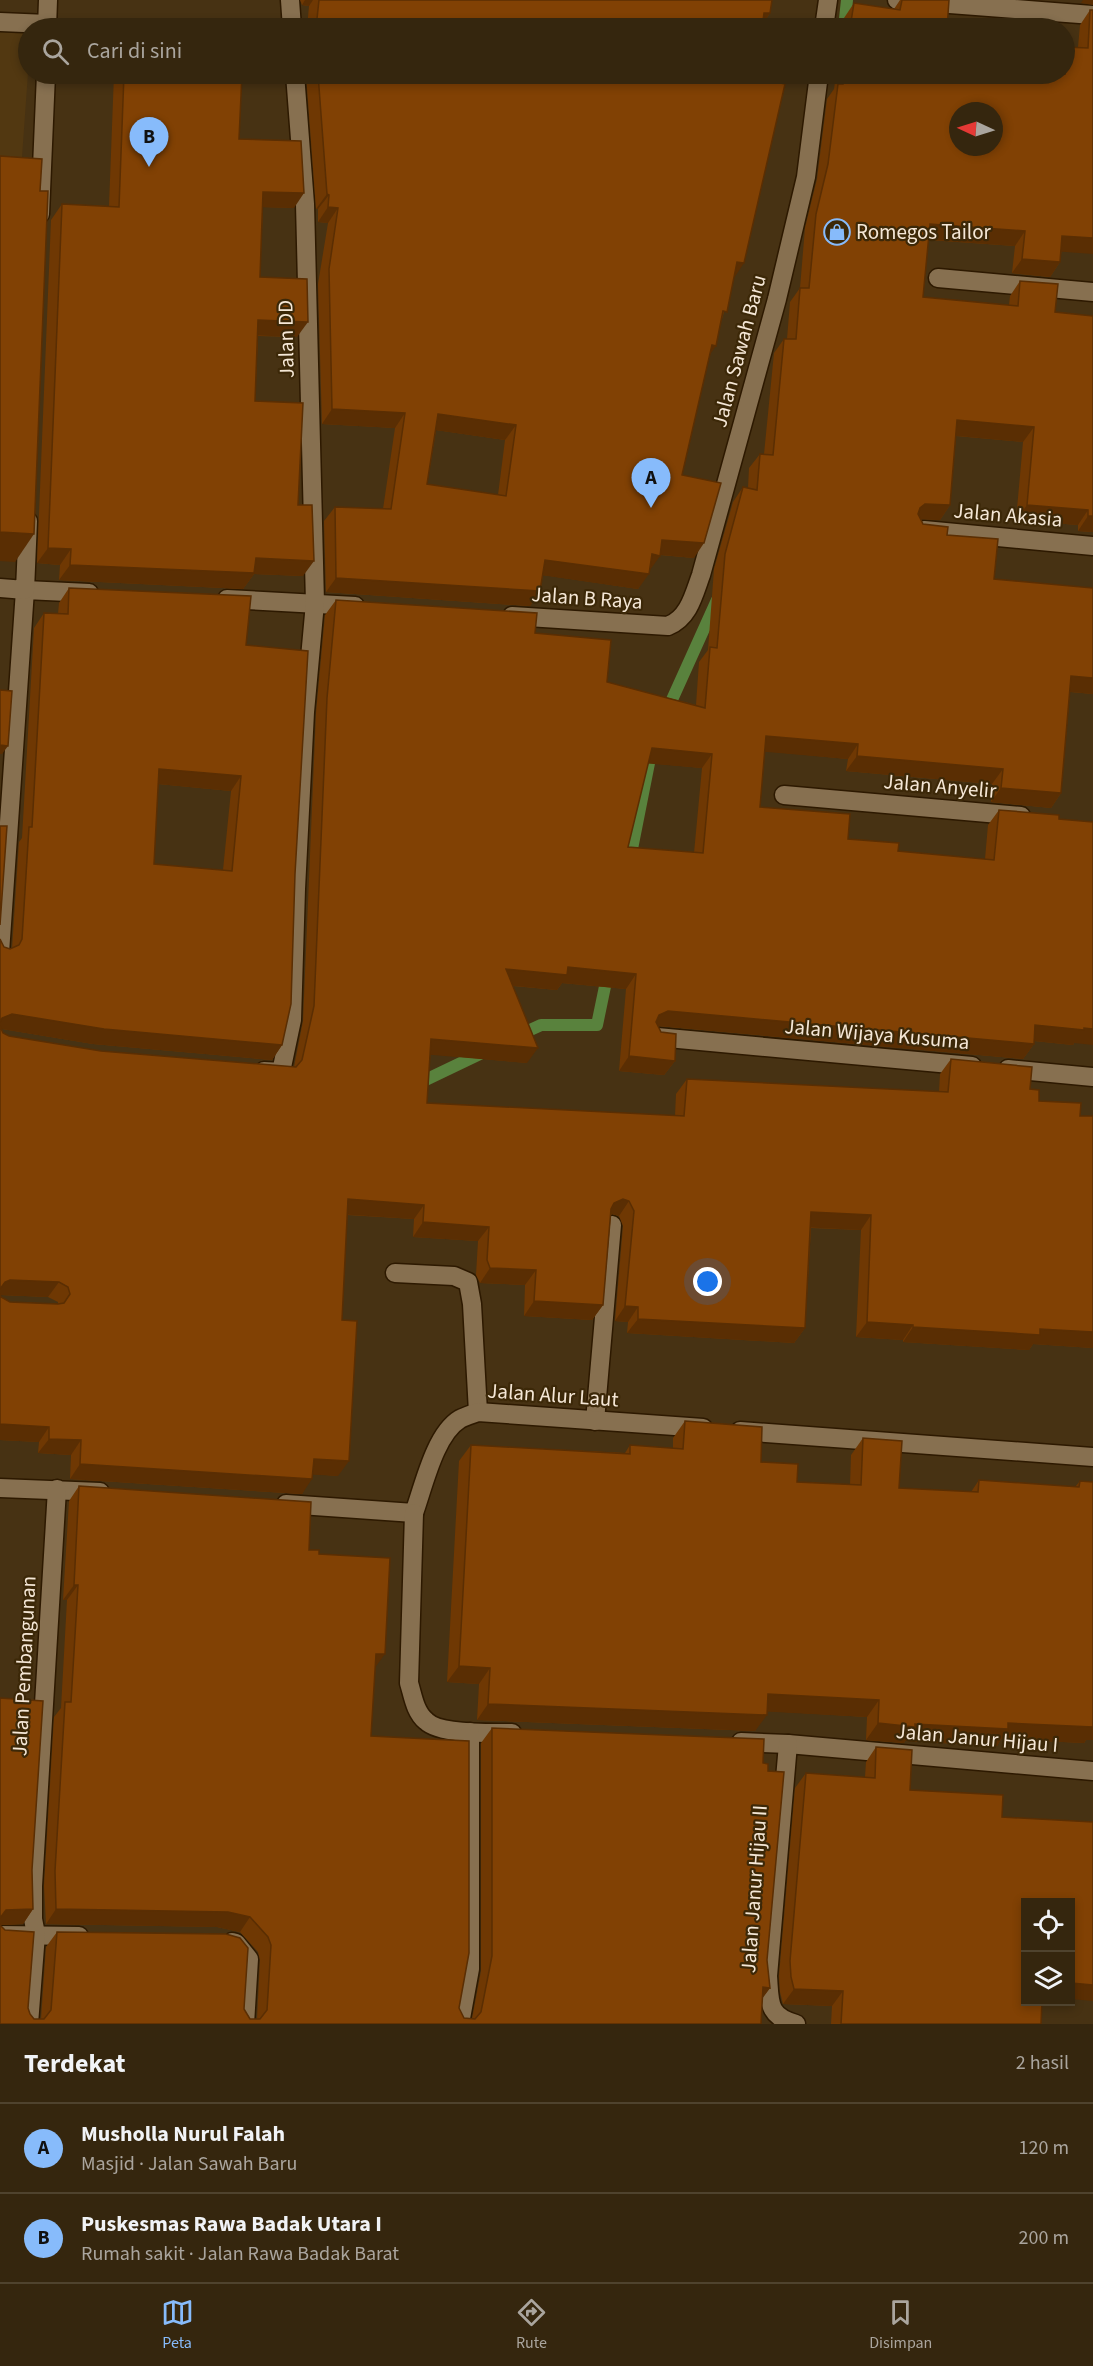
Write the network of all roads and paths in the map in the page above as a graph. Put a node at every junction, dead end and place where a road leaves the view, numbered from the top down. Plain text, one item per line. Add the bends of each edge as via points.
1 (48, 0) edge
2 (290, 0) edge
3 (828, 0) edge
4 (897, 0) edge
5 (1093, 15) edge
6 (47, 18) edge
7 (291, 18) edge
8 (825, 18) edge
9 (0, 22) edge
10 (18, 24) edge
11 (46, 84) edge
12 (296, 84) edge
13 (818, 84) edge
14 (40, 228) edge
15 (938, 278) dead end
16 (1093, 292) edge
17 (29, 502) edge
18 (919, 529) edge
19 (1093, 546) edge
20 (0, 588) edge
21 (25, 590) junction
22 (106, 594) edge
23 (210, 598) edge
24 (315, 603) junction
25 (374, 607) edge
26 (491, 614) edge
27 (668, 626) joint
28 (784, 795) dead end
29 (1034, 817) edge
30 (0, 953) edge
31 (657, 1037) edge
32 (246, 1069) edge
33 (1093, 1077) edge
34 (612, 1225) edge
35 (395, 1273) dead end
36 (478, 1412) junction
37 (595, 1420) junction
38 (1093, 1457) edge
39 (0, 1488) edge
40 (57, 1489) junction
41 (116, 1493) edge
42 (273, 1504) edge
43 (414, 1513) junction
44 (470, 1732) junction
45 (529, 1734) edge
46 (729, 1741) edge
47 (788, 1744) junction
48 (1093, 1771) edge
49 (35, 1927) junction
50 (0, 1935) edge
51 (94, 1936) edge
52 (217, 1938) edge
53 (787, 2023) edge
54 (29, 2024) edge
55 (245, 2024) edge
56 (460, 2024) edge

1 - 6 street
2 - 7 street
3 - 8 street
4 - 5 street
9 - 10 street
11 - 14 street
12 - 24 street, Jalan DD via 305,204
13 - 27 street, Jalan Sawah Baru via 806,177 777,299 693,597 678,622
15 - 16 street
17 - 21 street
18 - 19 street, Jalan Akasia
20 - 21 street
21 - 22 street
21 - 30 street
23 - 24 street
24 - 25 street
24 - 32 street, Jalan DD via 305,712 292,1020 281,1072
26 - 27 street, Jalan B Raya
28 - 29 street, Jalan Anyelir
31 - 33 street, Jalan Wijaya Kusuma
34 - 37 street
35 - 36 street via 454,1276 468,1281
36 - 37 street, Jalan Alur Laut
36 - 43 street, Jalan Alur Laut via 447,1430
37 - 38 street, Jalan Alur Laut
39 - 40 street
40 - 41 street
40 - 49 street, Jalan Pembangunan via 33,1886
42 - 43 street
43 - 44 street, Jalan Alur Laut via 409,1683 416,1708 426,1722
44 - 45 street
44 - 56 street via 470,1969
46 - 47 street, Jalan Janur Hijau I
47 - 48 street, Jalan Janur Hijau I
47 - 53 street, Jalan Janur Hijau II via 768,1976 774,2013
49 - 50 street
49 - 51 street
49 - 54 street, Jalan Pembangunan
52 - 55 street via 236,1943 249,1959

